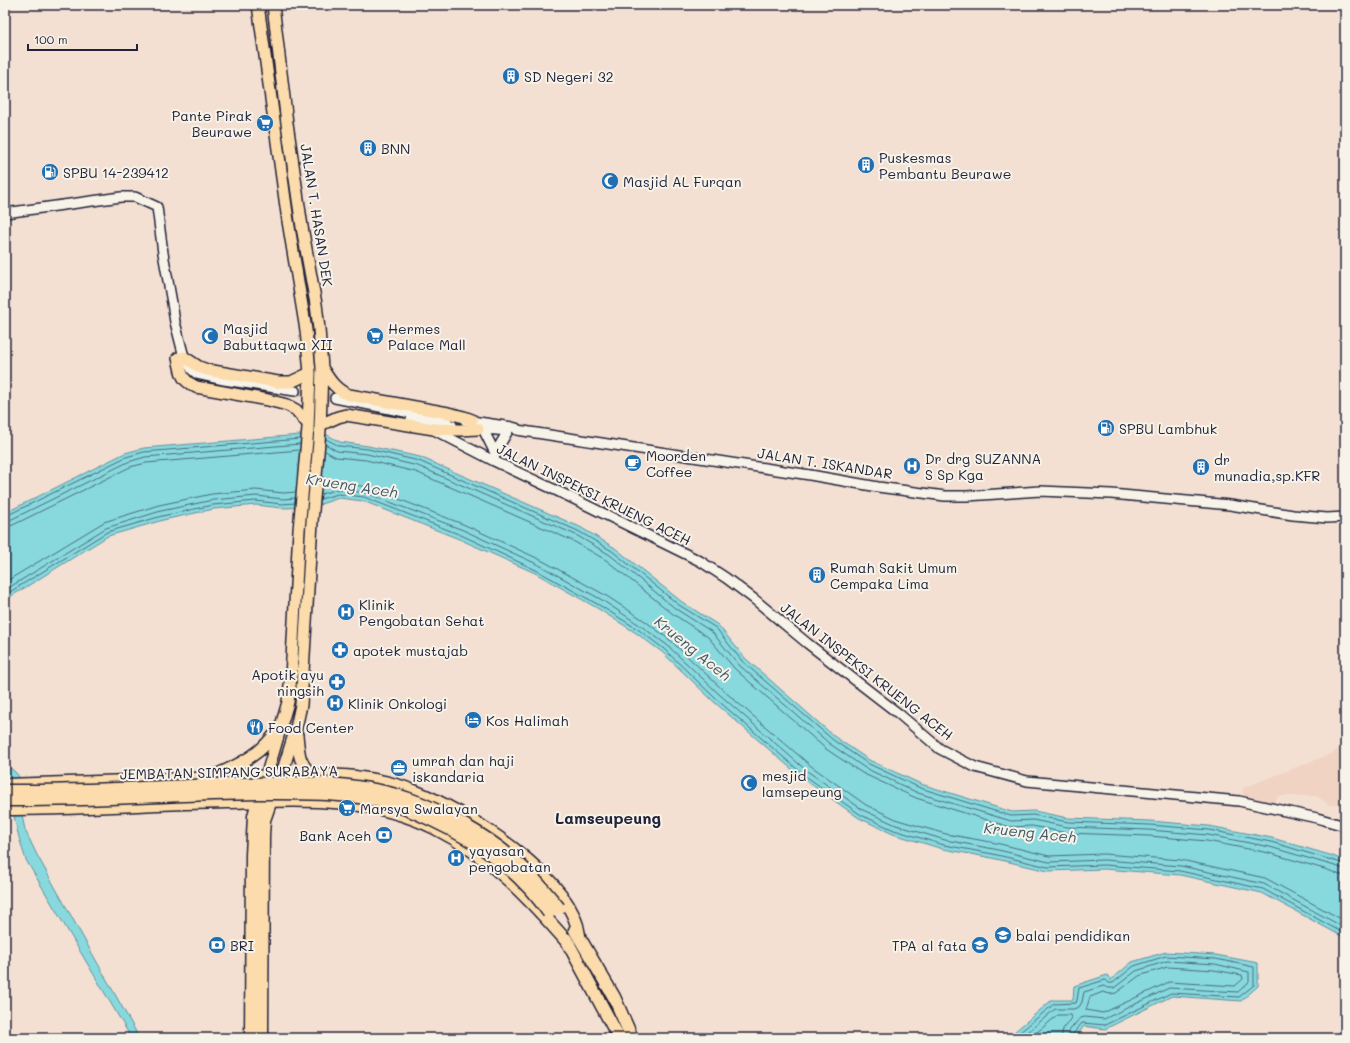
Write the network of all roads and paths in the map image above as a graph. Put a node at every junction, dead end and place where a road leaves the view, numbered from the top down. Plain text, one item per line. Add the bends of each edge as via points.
1 (258, 5) edge
2 (273, 5) edge
3 (5, 213) edge
4 (181, 357) junction
5 (322, 368) junction
6 (310, 373) junction
7 (295, 394) tunnel mouth
8 (334, 401) tunnel mouth
9 (308, 426) junction
10 (478, 426) junction
11 (320, 427) junction
12 (434, 429) junction
13 (511, 429) junction
14 (495, 457) junction
15 (1345, 517) edge
16 (292, 654) junction
17 (304, 654) junction
18 (281, 727) junction
19 (296, 728) junction
20 (312, 775) junction
21 (282, 776) junction
22 (266, 777) junction
23 (209, 778) junction
24 (5, 785) edge
25 (5, 791) edge
26 (5, 800) edge
27 (271, 800) junction
28 (258, 801) junction
29 (5, 809) edge
30 (1345, 826) edge
31 (554, 910) junction
32 (579, 935) junction
33 (569, 944) junction
34 (251, 1038) edge
35 (262, 1038) edge
36 (619, 1038) edge
37 (632, 1038) edge

1 - 6 main road, JALAN T. HASAN DEK via 306,330
2 - 5 main road, JALAN T. HASAN DEK via 300,219 318,317
3 - 4 street via 121,197 135,197 157,207 162,252
4 - 6 main road via 206,370 278,382 291,382
4 - 7 street via 197,374
4 - 9 main road via 183,376 196,387 287,405 296,410
5 - 10 main road via 341,392 448,413 464,417
5 - 11 main road, JALAN T. HASAN DEK
6 - 9 main road, JALAN T. HASAN DEK
8 - 10 street via 423,421
9 - 16 main road, JALAN T. HASAN DEK
10 - 12 main road via 460,430
10 - 13 street
10 - 13 street
10 - 14 street
11 - 12 main road via 346,415
11 - 17 main road, JALAN T. HASAN DEK
12 - 14 street, JALAN INSPEKSI KRUENG ACEH
13 - 14 street
13 - 15 street, JALAN T. ISKANDAR via 945,496 1040,491 1111,494 1230,505 1293,515
14 - 30 street, JALAN INSPEKSI KRUENG ACEH via 700,561 754,599 940,749 975,767 1028,781 1239,801
16 - 17 main road
16 - 18 main road, JALAN T. HASAN DEK via 288,702
17 - 19 main road, JALAN T. HASAN DEK via 301,705
18 - 22 main road, JALAN T. HASAN DEK
18 - 23 main road via 256,753
19 - 20 main road via 300,760
19 - 21 main road, JALAN T. HASAN DEK
20 - 21 highway
20 - 32 highway via 361,778 389,784 414,791 463,814 514,849 541,874 566,903 578,926
21 - 22 highway
21 - 27 main road, JALAN T. HASAN DEK
22 - 23 highway
22 - 28 main road, JALAN T. HASAN DEK
23 - 24 highway
25 - 31 highway, JEMBATAN SIMPANG SURABAYA, bridge via 39,792 233,784 343,785 380,791 409,799 440,812 483,837 511,857 540,885
26 - 31 highway, JEMBATAN SIMPANG SURABAYA, bridge via 304,793 341,795 386,802 441,824 479,846 496,857
27 - 28 highway
27 - 33 highway via 336,801 364,805 406,816 435,829 473,851 498,870 535,905
27 - 35 highway via 262,835
28 - 29 highway
28 - 34 highway via 254,816 252,855
31 - 32 highway
31 - 33 highway
32 - 37 highway via 614,996
33 - 36 highway

